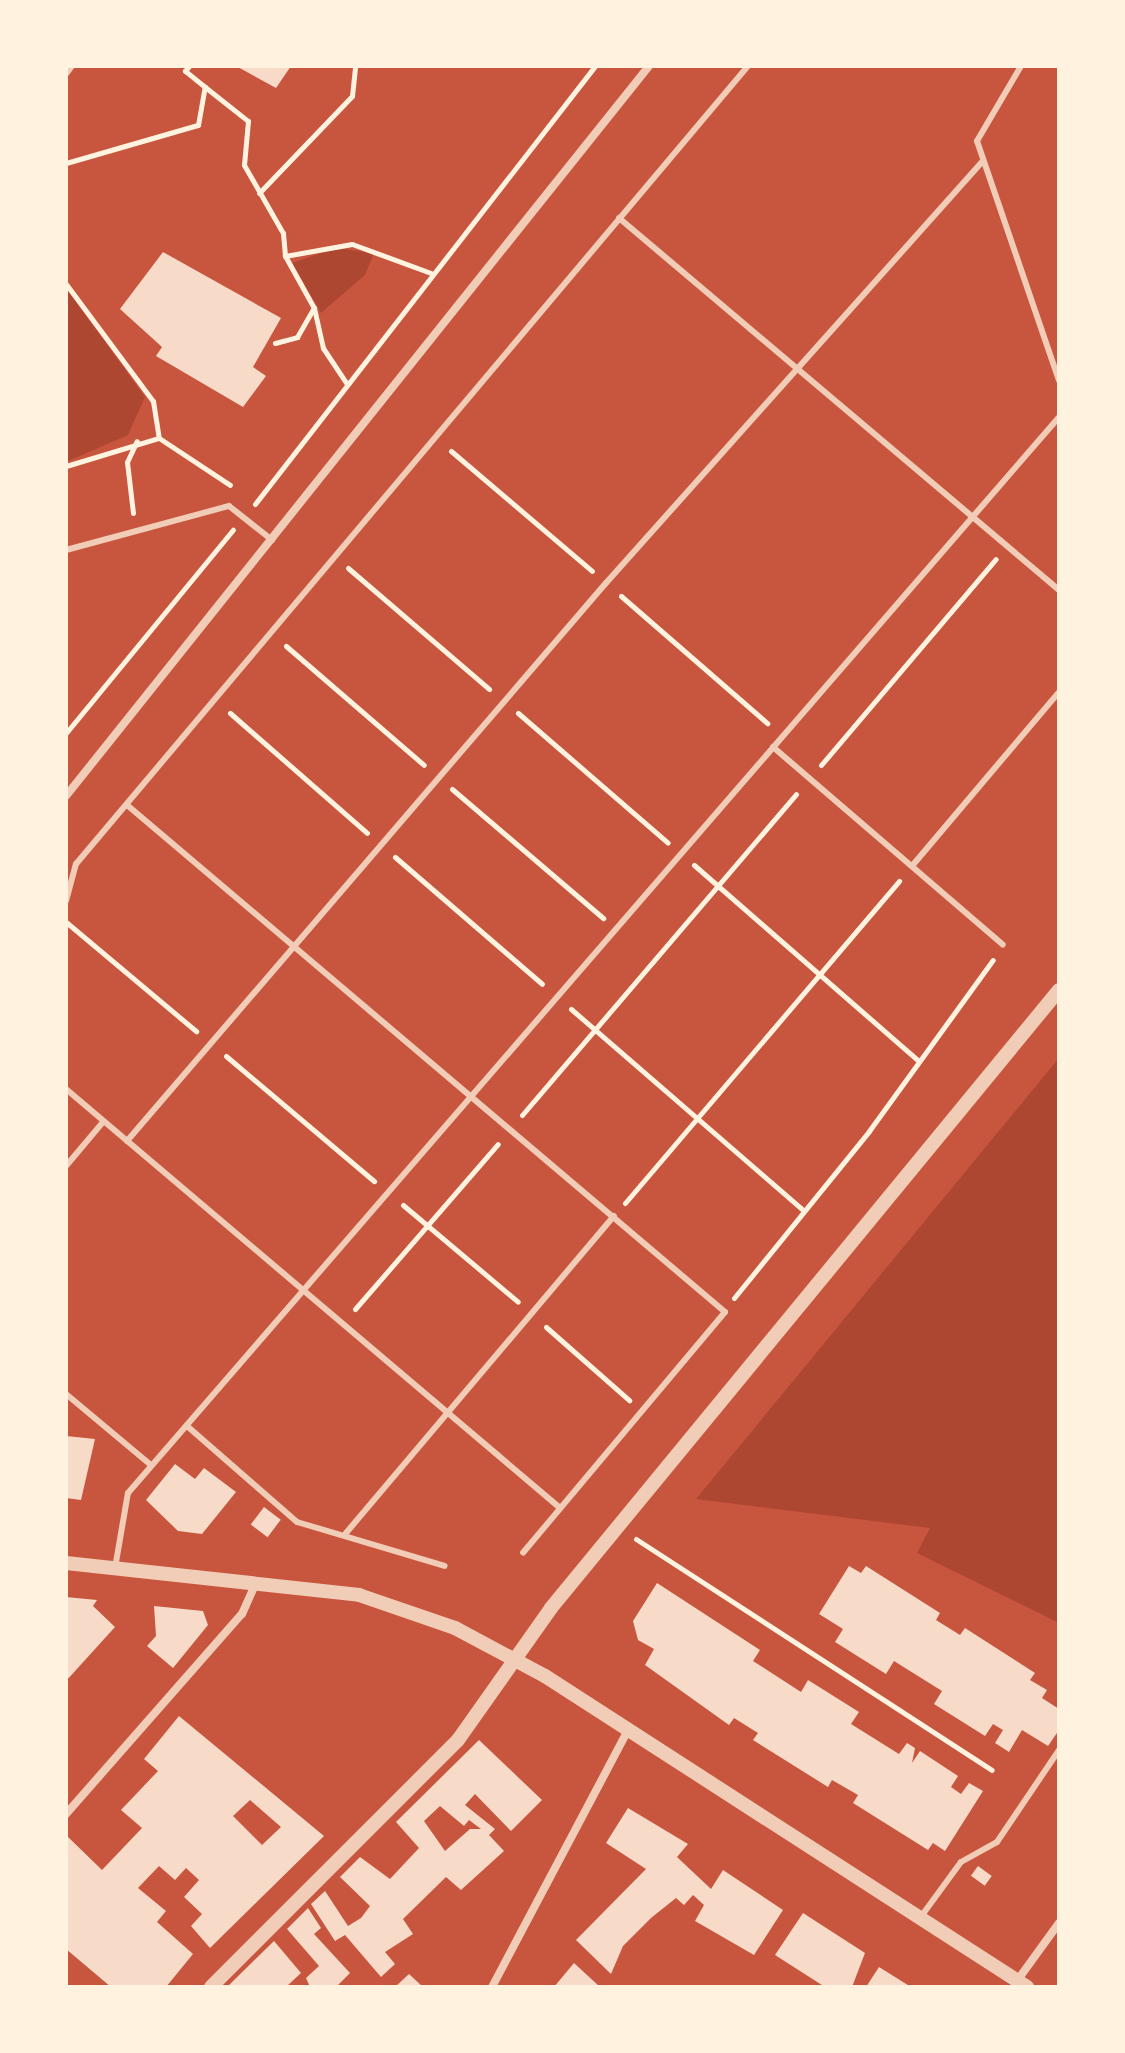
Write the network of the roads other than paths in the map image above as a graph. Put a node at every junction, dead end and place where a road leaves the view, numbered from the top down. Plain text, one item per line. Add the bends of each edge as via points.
1 (72, 66) edge
2 (649, 66) edge
3 (748, 66) edge
4 (1021, 66) edge
5 (66, 74) edge
6 (982, 162) junction
7 (619, 218) junction
8 (793, 370) junction
9 (1059, 380) edge
10 (1059, 417) edge
11 (970, 520) junction
12 (273, 540) junction
13 (66, 550) edge
14 (1059, 590) edge
15 (1059, 692) edge
16 (773, 747) junction
17 (66, 796) edge
18 (127, 805) junction
19 (912, 866) junction
20 (66, 901) edge
21 (293, 944) junction
22 (1003, 945) road end
23 (1059, 990) edge
24 (66, 1089) edge
25 (472, 1095) junction
26 (103, 1122) junction
27 (127, 1141) junction
28 (66, 1166) edge
29 (614, 1216) junction
30 (303, 1291) junction
31 (66, 1394) edge
32 (446, 1415) junction
33 (187, 1426) junction
34 (151, 1465) junction
35 (560, 1508) junction
36 (346, 1533) junction
37 (523, 1553) dead end
38 (66, 1563) edge
39 (445, 1566) dead end
40 (115, 1568) junction
41 (255, 1585) junction
42 (515, 1658) junction
43 (626, 1734) junction
44 (1059, 1750) edge
45 (66, 1814) edge
46 (920, 1918) junction
47 (1059, 1923) edge
48 (1022, 1984) edge
49 (211, 1987) edge
50 (492, 1987) edge

1 - 5 lane
2 - 12 street
3 - 7 lane
4 - 6 lane via 977,141
6 - 8 lane
6 - 9 lane
7 - 8 lane
7 - 18 lane
8 - 11 lane
8 - 21 lane
10 - 11 lane
11 - 14 lane
11 - 16 lane
12 - 13 lane via 229,506
12 - 17 street
15 - 19 lane
16 - 19 lane
16 - 25 lane
18 - 20 lane via 76,864
18 - 21 lane
19 - 22 lane
21 - 25 lane
21 - 27 lane
23 - 42 street
24 - 26 lane
25 - 29 lane
25 - 30 lane
26 - 27 lane
26 - 28 lane
27 - 30 lane
29 - 32 lane
29 - 35 lane via 725,1312
30 - 32 lane
30 - 33 lane
31 - 34 lane
32 - 35 lane
32 - 36 lane
33 - 34 lane
33 - 36 lane via 297,1522
34 - 40 lane via 128,1493
35 - 37 lane
36 - 39 lane
38 - 40 street
40 - 41 street
41 - 42 street via 407,1608
41 - 45 street via 242,1614
42 - 43 street
42 - 49 street via 458,1740
43 - 46 street
43 - 50 street
44 - 46 lane via 997,1842 961,1862
46 - 48 street
47 - 48 street

